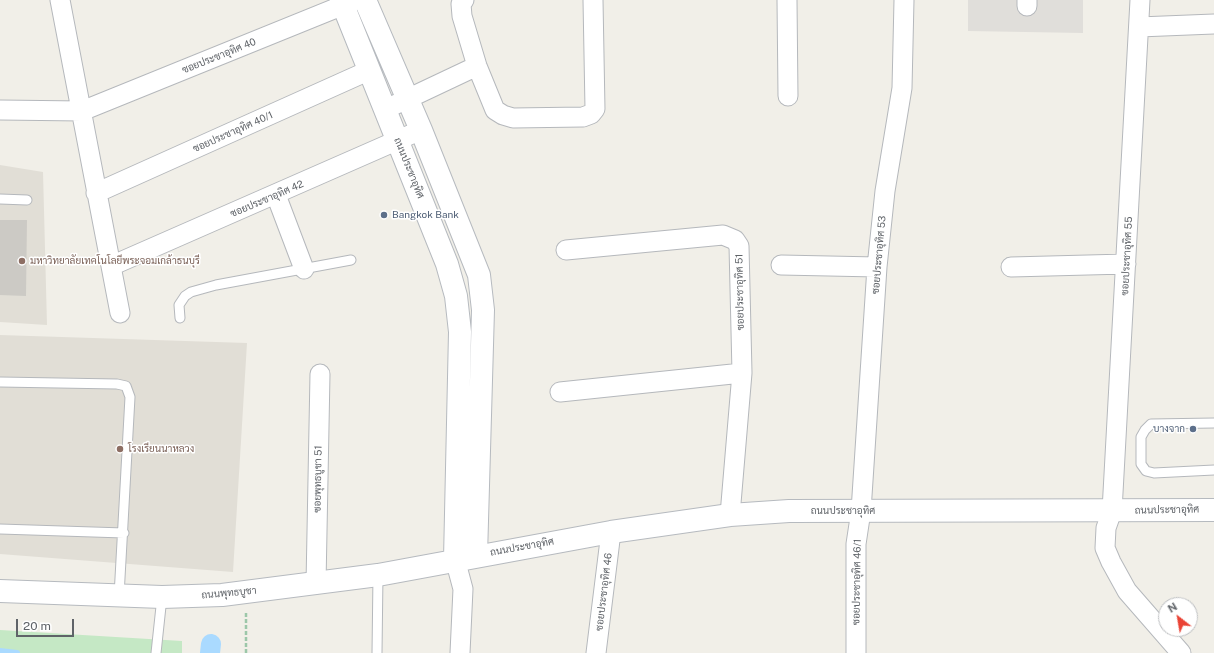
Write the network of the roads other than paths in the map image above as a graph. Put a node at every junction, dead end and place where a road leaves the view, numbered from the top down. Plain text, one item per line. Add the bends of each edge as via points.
1 (60, 0) edge
2 (365, 0) edge
3 (464, 0) edge
4 (593, 0) edge
5 (787, 0) edge
6 (904, 0) edge
7 (1140, 0) edge
8 (347, 2) edge
9 (1214, 24) edge
10 (1139, 27) junction
11 (477, 66) junction
12 (370, 70) junction
13 (788, 96) dead end
14 (408, 99) junction
15 (0, 110) edge
16 (386, 110) junction
17 (82, 111) junction
18 (421, 130) junction
19 (399, 141) junction
20 (96, 193) junction
21 (276, 195) junction
22 (0, 199) edge
23 (28, 200) dead end
24 (566, 250) dead end
25 (351, 260) dead end
26 (1126, 264) junction
27 (781, 265) dead end
28 (111, 266) junction
29 (878, 267) junction
30 (1011, 267) dead end
31 (304, 269) junction
32 (120, 313) dead end
33 (180, 318) dead end
34 (742, 373) junction
35 (320, 374) dead end
36 (0, 382) edge
37 (560, 392) dead end
38 (1214, 423) edge
39 (1214, 470) edge
40 (1214, 510) edge
41 (861, 511) junction
42 (1112, 511) junction
43 (730, 515) junction
44 (0, 529) edge
45 (611, 532) junction
46 (124, 533) junction
47 (476, 556) junction
48 (455, 559) junction
49 (378, 575) junction
50 (316, 584) junction
51 (463, 589) junction
52 (0, 591) edge
53 (120, 596) junction
54 (162, 597) junction
55 (156, 650) edge
56 (377, 653) edge
57 (460, 653) edge
58 (596, 653) edge
59 (856, 653) edge
60 (1181, 653) edge

1 - 17 street
2 - 14 main road, ถนนประชาอุทิศ
3 - 11 street via 461,4 462,16
4 - 11 street via 596,102 595,109 587,116 514,118 498,113
5 - 13 street
6 - 29 street, ซอยประชาอุทิศ 53 via 902,88 885,191
7 - 10 street, ซอยประชาอุทิศ 55
8 - 12 main road, ถนนประชาอุทิศ
8 - 17 street, ซอยประชาอุทิศ 40
9 - 10 street
10 - 26 street, ซอยประชาอุทิศ 55
11 - 14 street
12 - 16 main road, ถนนประชาอุทิศ
12 - 20 street, ซอยประชาอุทิศ 40/1
14 - 16 street
14 - 18 main road, ถนนประชาอุทิศ
15 - 17 street
16 - 19 main road, ถนนประชาอุทิศ
17 - 20 street
18 - 19 street, ซอยประชาอุทิศ 42
18 - 47 main road, ถนนประชาอุทิศ via 470,250 482,292
19 - 21 street, ซอยประชาอุทิศ 42
19 - 48 main road, ถนนประชาอุทิศ via 447,264 459,312
20 - 28 street
21 - 28 street, ซอยประชาอุทิศ 42
21 - 31 street
22 - 23 lane
24 - 34 street, ซอยประชาอุทิศ 51 via 723,235 735,240 739,246
25 - 31 lane
26 - 30 street
26 - 42 street, ซอยประชาอุทิศ 55
27 - 29 street
28 - 32 street
29 - 41 street, ซอยประชาอุทิศ 53
31 - 33 lane via 191,292 179,305
34 - 37 street
34 - 43 street, ซอยประชาอุทิศ 51
35 - 50 street, ซอยพุทธบูชา 51
36 - 46 lane via 126,386 130,397
38 - 39 lane via 1151,424 1141,437 1141,464 1146,471 1154,473
40 - 42 main road, ถนนประชาอุทิศ
41 - 42 main road, ถนนประชาอุทิศ
41 - 43 main road, ถนนประชาอุทิศ via 789,511
41 - 59 street, ซอยประชาอุทิศ 46/1 via 856,544
42 - 60 street, ซอยประชาอุทิศ 55 via 1106,528 1105,548 1111,562 1127,591
43 - 45 main road, ถนนประชาอุทิศ
44 - 46 lane
45 - 47 main road, ถนนประชาอุทิศ
45 - 58 street, ซอยประชาอุทิศ 46
46 - 53 lane
47 - 48 main road, ถนนประชาอุทิศ
47 - 51 street
48 - 49 main road, ถนนพุทธบูชา
48 - 51 street
49 - 50 main road, ถนนพุทธบูชา
49 - 56 lane
50 - 54 main road, ถนนพุทธบูชา via 247,592
51 - 57 street
52 - 53 main road, ถนนพุทธบูชา
53 - 54 main road, ถนนพุทธบูชา
54 - 55 lane

